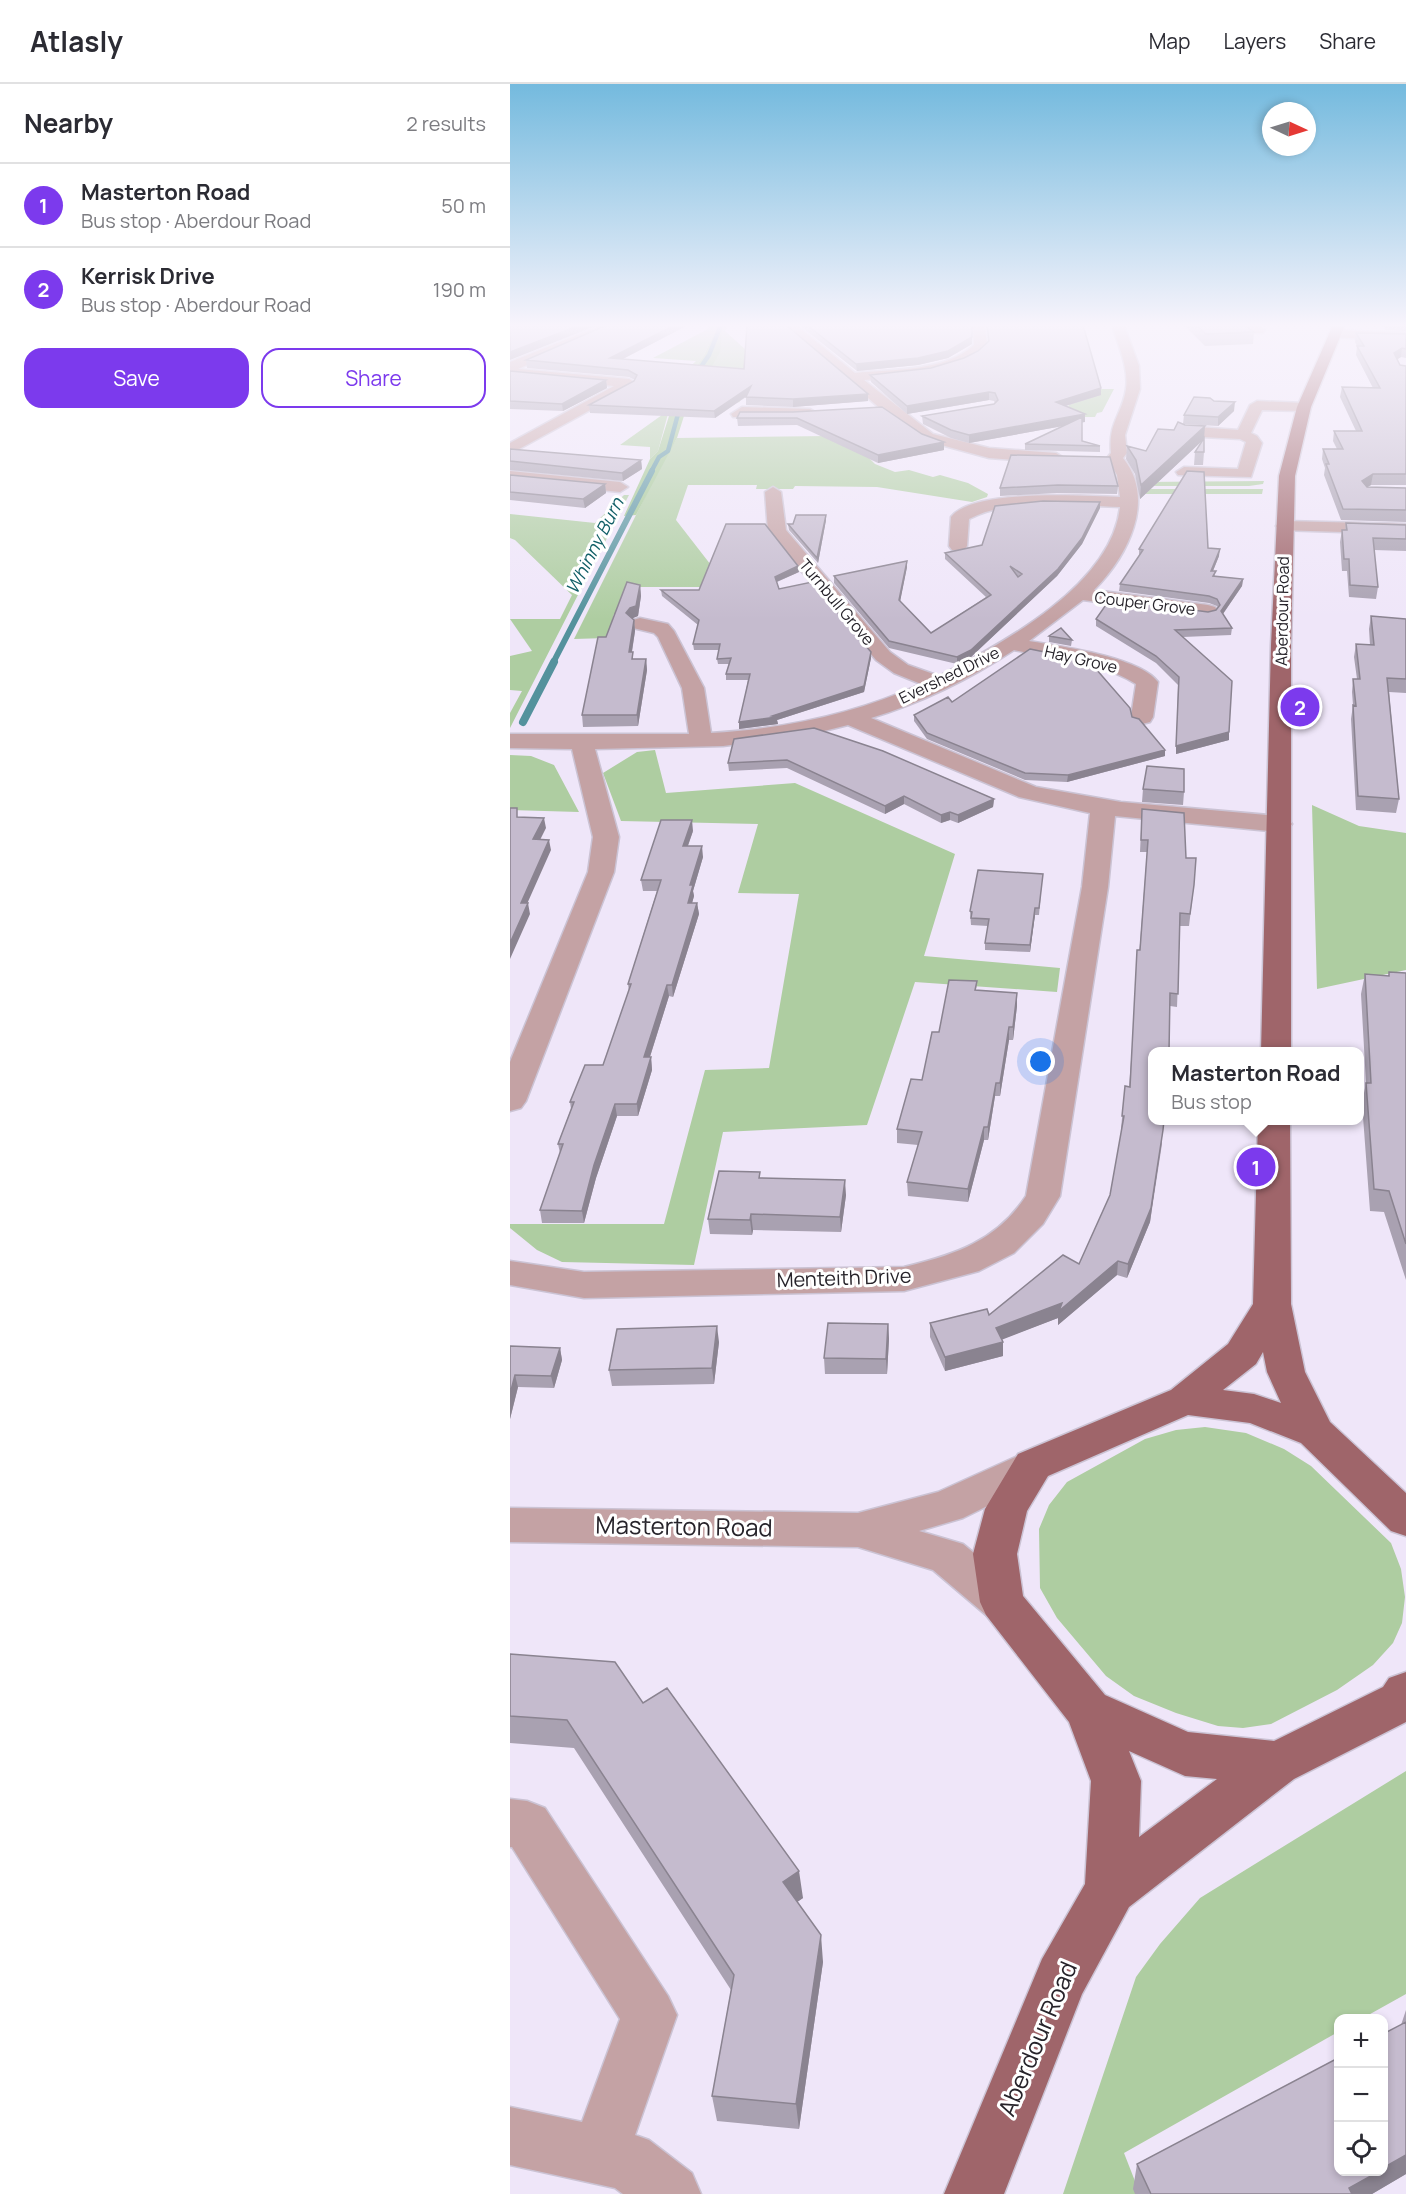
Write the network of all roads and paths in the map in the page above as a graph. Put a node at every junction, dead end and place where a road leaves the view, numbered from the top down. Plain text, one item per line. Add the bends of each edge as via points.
1 (559, 423) edge
2 (908, 423) edge
3 (1122, 423) edge
4 (1248, 423) edge
5 (1300, 423) edge
6 (1184, 430) edge
7 (1243, 435) junction
8 (510, 449) edge
9 (1071, 458) edge
10 (1184, 472) edge
11 (510, 476) edge
12 (620, 487) edge
13 (773, 492) dead end
14 (1128, 502) junction
15 (1285, 526) junction
16 (1406, 529) edge
17 (938, 533) dead end
18 (1081, 594) junction
19 (1208, 611) edge
20 (640, 624) dead end
21 (1013, 644) junction
22 (938, 683) junction
23 (1142, 717) dead end
24 (850, 718) junction
25 (700, 740) junction
26 (510, 741) edge
27 (582, 742) junction
28 (1102, 807) junction
29 (1280, 824) junction
30 (1275, 1047) edge
31 (510, 1101) edge
32 (1274, 1125) edge
33 (510, 1273) edge
34 (1272, 1304) junction
35 (1185, 1400) junction
36 (1315, 1432) junction
37 (1034, 1465) junction
38 (1406, 1519) edge
39 (510, 1525) edge
40 (858, 1530) junction
41 (1002, 1602) junction
42 (1404, 1698) edge
43 (1088, 1710) junction
44 (1277, 1763) junction
45 (510, 1823) edge
46 (1112, 1889) junction
47 (510, 2136) edge
48 (599, 2155) junction
49 (671, 2194) edge
50 (974, 2194) edge

1 - 8 street
2 - 9 street via 928,436 965,449
3 - 14 street, Evershed Drive via 1118,435 1120,466
4 - 7 street
5 - 15 main road, Aberdour Road via 1287,476
6 - 7 street
7 - 10 street via 1254,443 1245,474
11 - 12 street
13 - 22 street, Turnbull Grove via 777,531 883,656 901,669
14 - 17 street via 1001,504 964,513 958,540
14 - 18 street, Evershed Drive via 1127,527 1118,548
15 - 16 street
15 - 29 main road, Aberdour Road
18 - 19 street, Couper Grove
18 - 21 street, Evershed Drive
20 - 25 street via 661,628 667,635 693,688
21 - 22 street, Evershed Drive
21 - 23 street, Hay Grove via 1136,673 1147,682
22 - 24 street, Evershed Drive
24 - 25 street, Evershed Drive via 806,728
24 - 28 street via 1028,792
25 - 27 street, Evershed Drive
26 - 27 street, Evershed Drive
27 - 31 street via 606,837 601,872
28 - 29 street
28 - 33 street, Menteith Drive via 1095,887 1043,1196 1032,1218 1012,1238 985,1256 903,1279 584,1285
29 - 30 main road, Aberdour Road
32 - 34 main road
34 - 35 main road via 1242,1354
34 - 36 main road via 1286,1372
35 - 36 main road via 1254,1409
35 - 37 main road
36 - 38 main road
37 - 40 street, Masterton Road via 948,1506
37 - 41 main road via 1006,1509 995,1554
39 - 40 street, Masterton Road
40 - 41 street, Masterton Road via 948,1557
41 - 43 main road
42 - 44 main road, Aberdour Road
43 - 44 main road via 1185,1754
43 - 46 main road, Aberdour Road via 1116,1780
44 - 46 main road, Aberdour Road
45 - 48 street via 527,1825 649,2014
46 - 50 main road, Aberdour Road via 1061,1978
47 - 48 street
48 - 49 street via 628,2161

